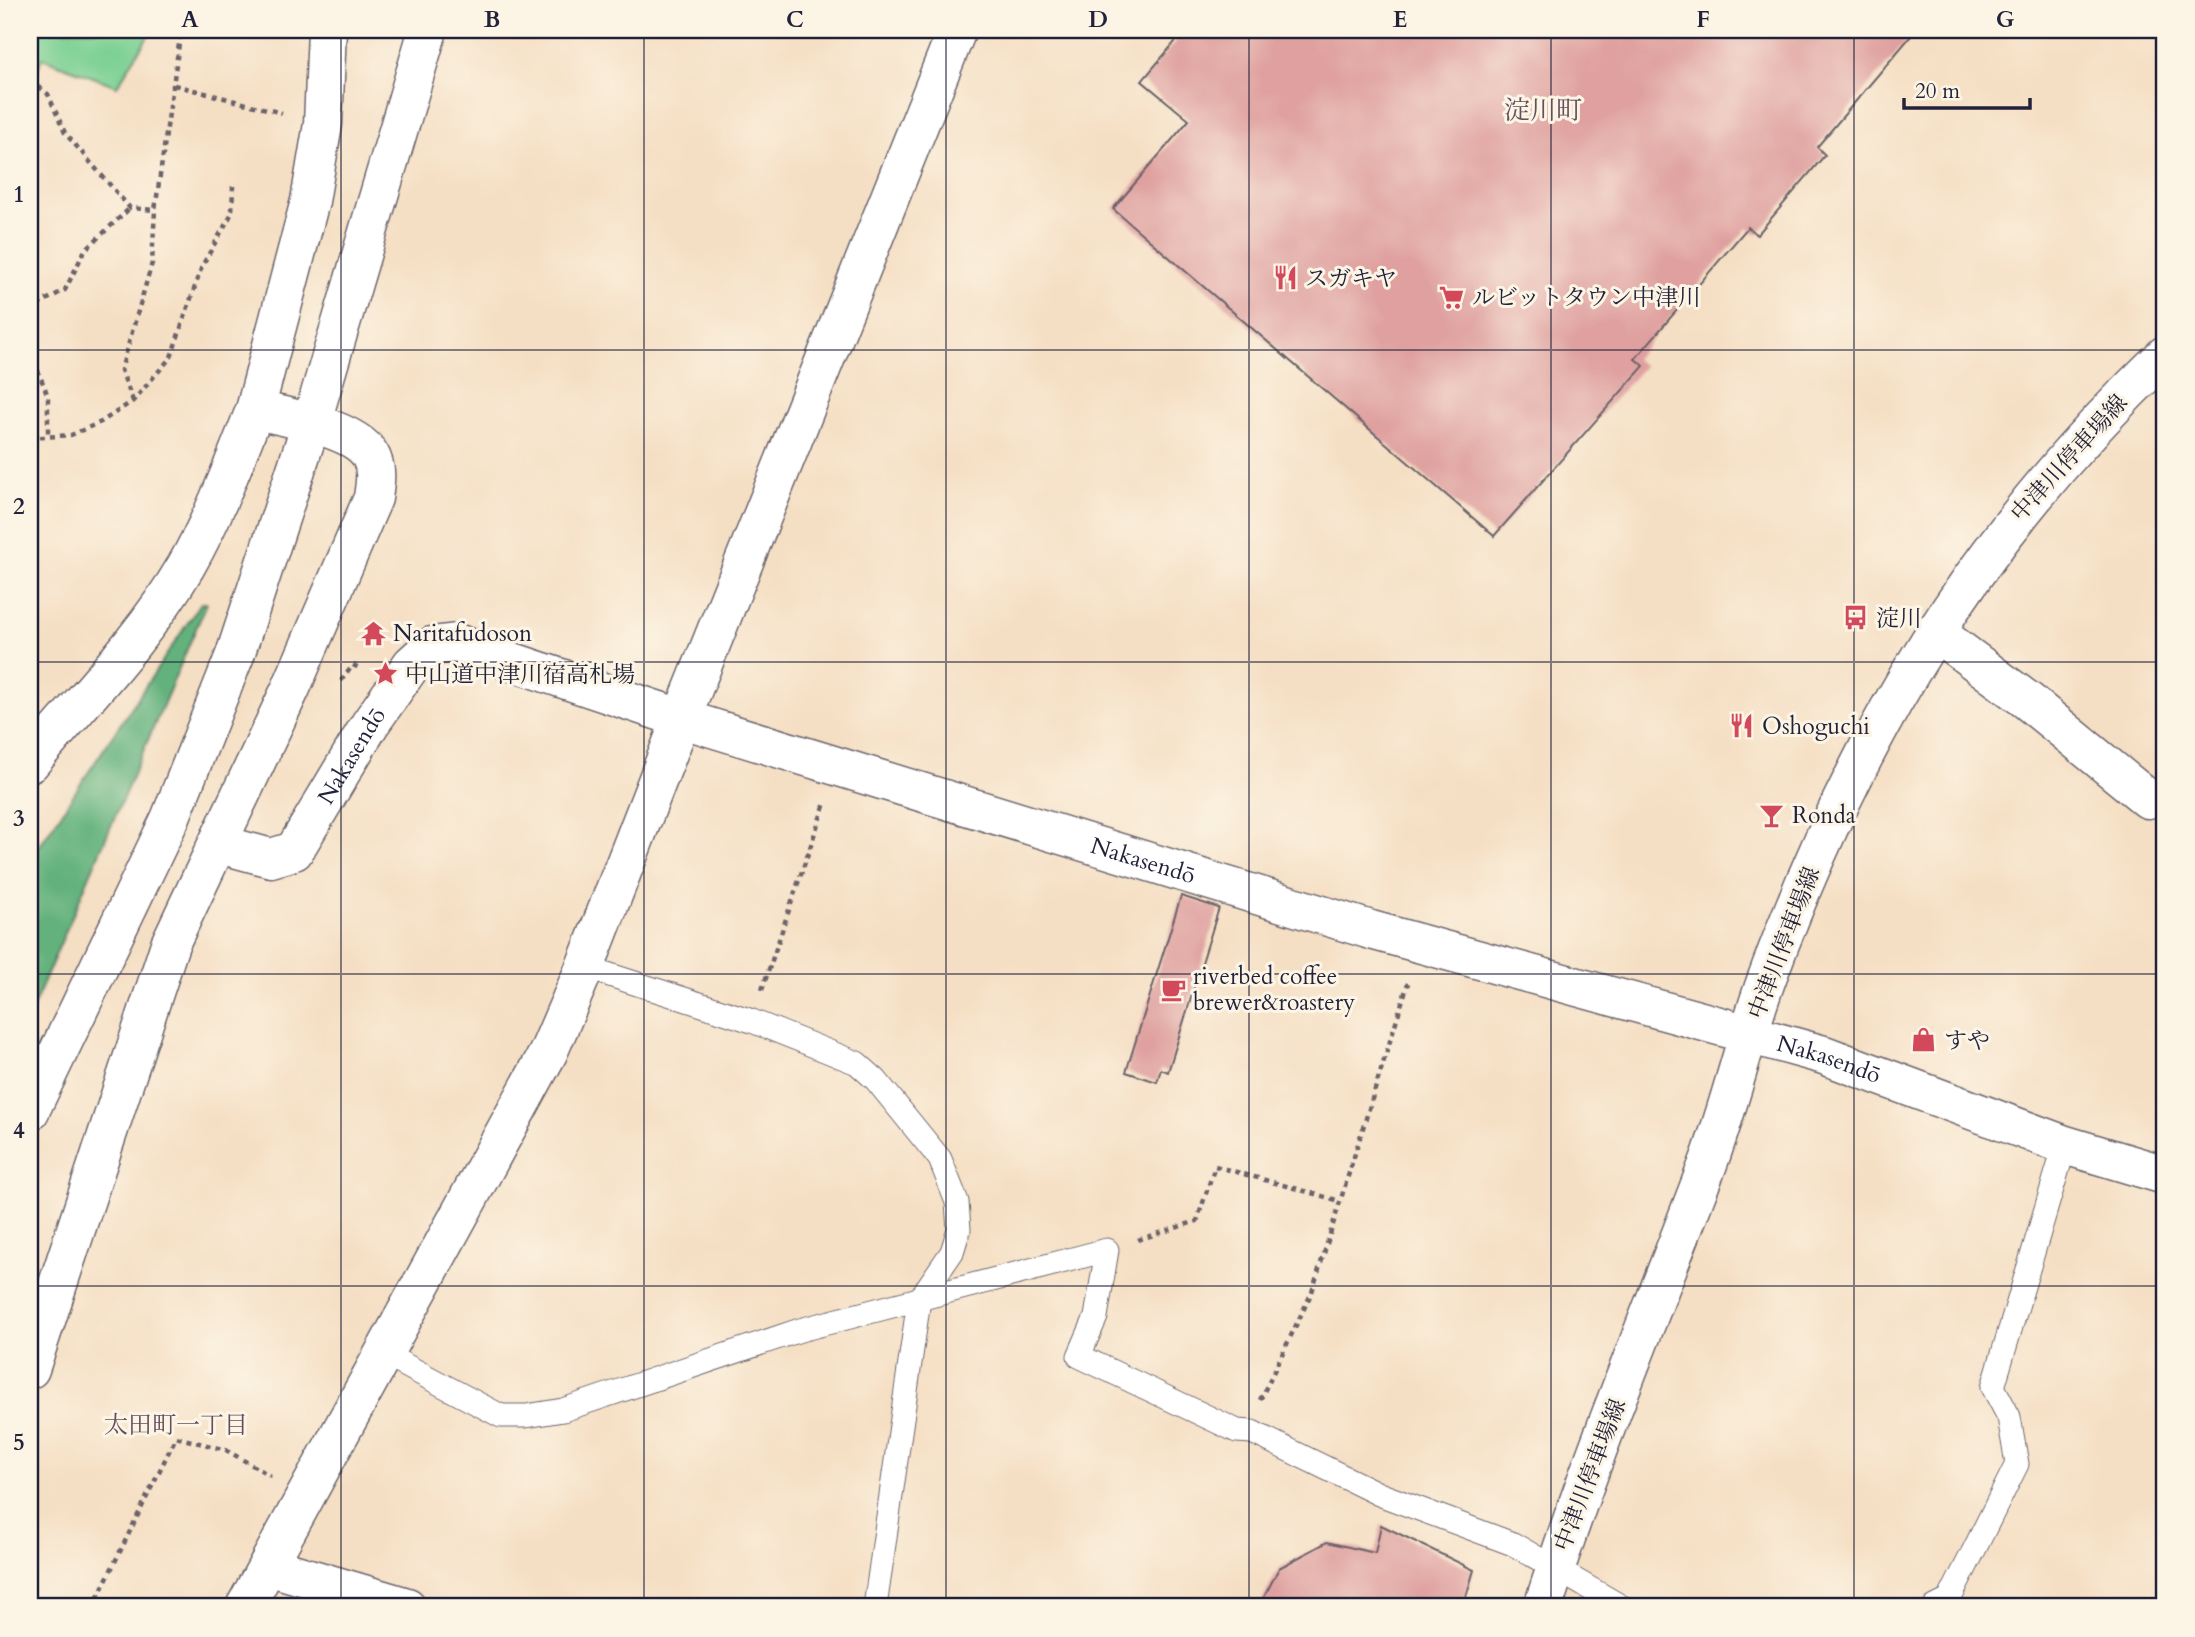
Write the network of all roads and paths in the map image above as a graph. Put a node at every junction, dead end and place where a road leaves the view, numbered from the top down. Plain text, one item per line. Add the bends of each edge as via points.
1 (181, 30) edge
2 (428, 30) edge
3 (957, 30) edge
4 (328, 32) edge
5 (30, 81) edge
6 (174, 85) junction
7 (323, 124) junction
8 (233, 186) dead end
9 (130, 208) junction
10 (155, 210) junction
11 (30, 312) edge
12 (30, 351) edge
13 (2165, 355) edge
14 (133, 401) junction
15 (255, 410) junction
16 (312, 422) junction
17 (48, 435) junction
18 (30, 438) edge
19 (1934, 631) junction
20 (683, 719) junction
21 (30, 763) edge
22 (838, 766) junction
23 (2157, 805) edge
24 (219, 844) junction
25 (1420, 944) junction
26 (585, 967) junction
27 (752, 1021) junction
28 (1749, 1035) junction
29 (30, 1111) edge
30 (2065, 1145) junction
31 (2165, 1175) edge
32 (1340, 1202) junction
33 (1107, 1250) junction
34 (919, 1300) junction
35 (382, 1353) junction
36 (30, 1369) edge
37 (1244, 1432) junction
38 (305, 1495) junction
39 (268, 1566) junction
40 (1556, 1567) junction
41 (93, 1607) edge
42 (245, 1607) edge
43 (407, 1607) edge
44 (875, 1607) edge
45 (1543, 1607) edge
46 (1622, 1607) edge
47 (1935, 1607) edge

1 - 6 path
2 - 16 street
3 - 20 street
4 - 7 street
5 - 9 path via 48,94 65,133
6 - 7 path
6 - 10 path
7 - 15 street via 310,201
8 - 14 path via 232,213 202,266 171,357
9 - 10 path
9 - 11 path via 85,250 65,290
10 - 14 path via 152,263 121,370
12 - 17 path via 48,396
13 - 19 street, 中津川停車場線 via 2117,401 2007,527
14 - 17 path via 71,435
15 - 16 street
15 - 21 street via 218,504 185,568 134,638
16 - 24 street via 370,454 376,473 373,498
16 - 29 street via 235,654 170,819
17 - 18 path
19 - 23 street
19 - 28 street, 中津川停車場線 via 1846,790 1767,979
20 - 22 street, Nakasendō
20 - 24 street, Nakasendō via 456,643 432,646 412,664 370,724 294,852 271,858
20 - 26 street
22 - 25 street, Nakasendō
22 - 27 path
24 - 36 street via 170,944
25 - 28 street, Nakasendō
25 - 32 path
26 - 27 lane
26 - 35 street via 548,1053
27 - 34 lane via 858,1063 940,1159 957,1202 960,1229 952,1252
28 - 30 street, Nakasendō via 1824,1055
28 - 40 street, 中津川停車場線 via 1710,1156
30 - 31 street, Nakasendō
30 - 47 lane via 1993,1387 2009,1417 2017,1464 1949,1600
32 - 33 path via 1215,1166 1197,1221
32 - 37 path via 1312,1292
33 - 34 lane
33 - 37 lane via 1096,1317 1079,1356
34 - 35 lane via 800,1330 563,1410 526,1416 501,1416
34 - 44 lane
35 - 38 street
37 - 40 lane via 1379,1493 1513,1544
38 - 39 street
38 - 41 path via 226,1450 176,1437
39 - 42 street
39 - 43 street
40 - 45 street, 中津川停車場線
40 - 46 lane

